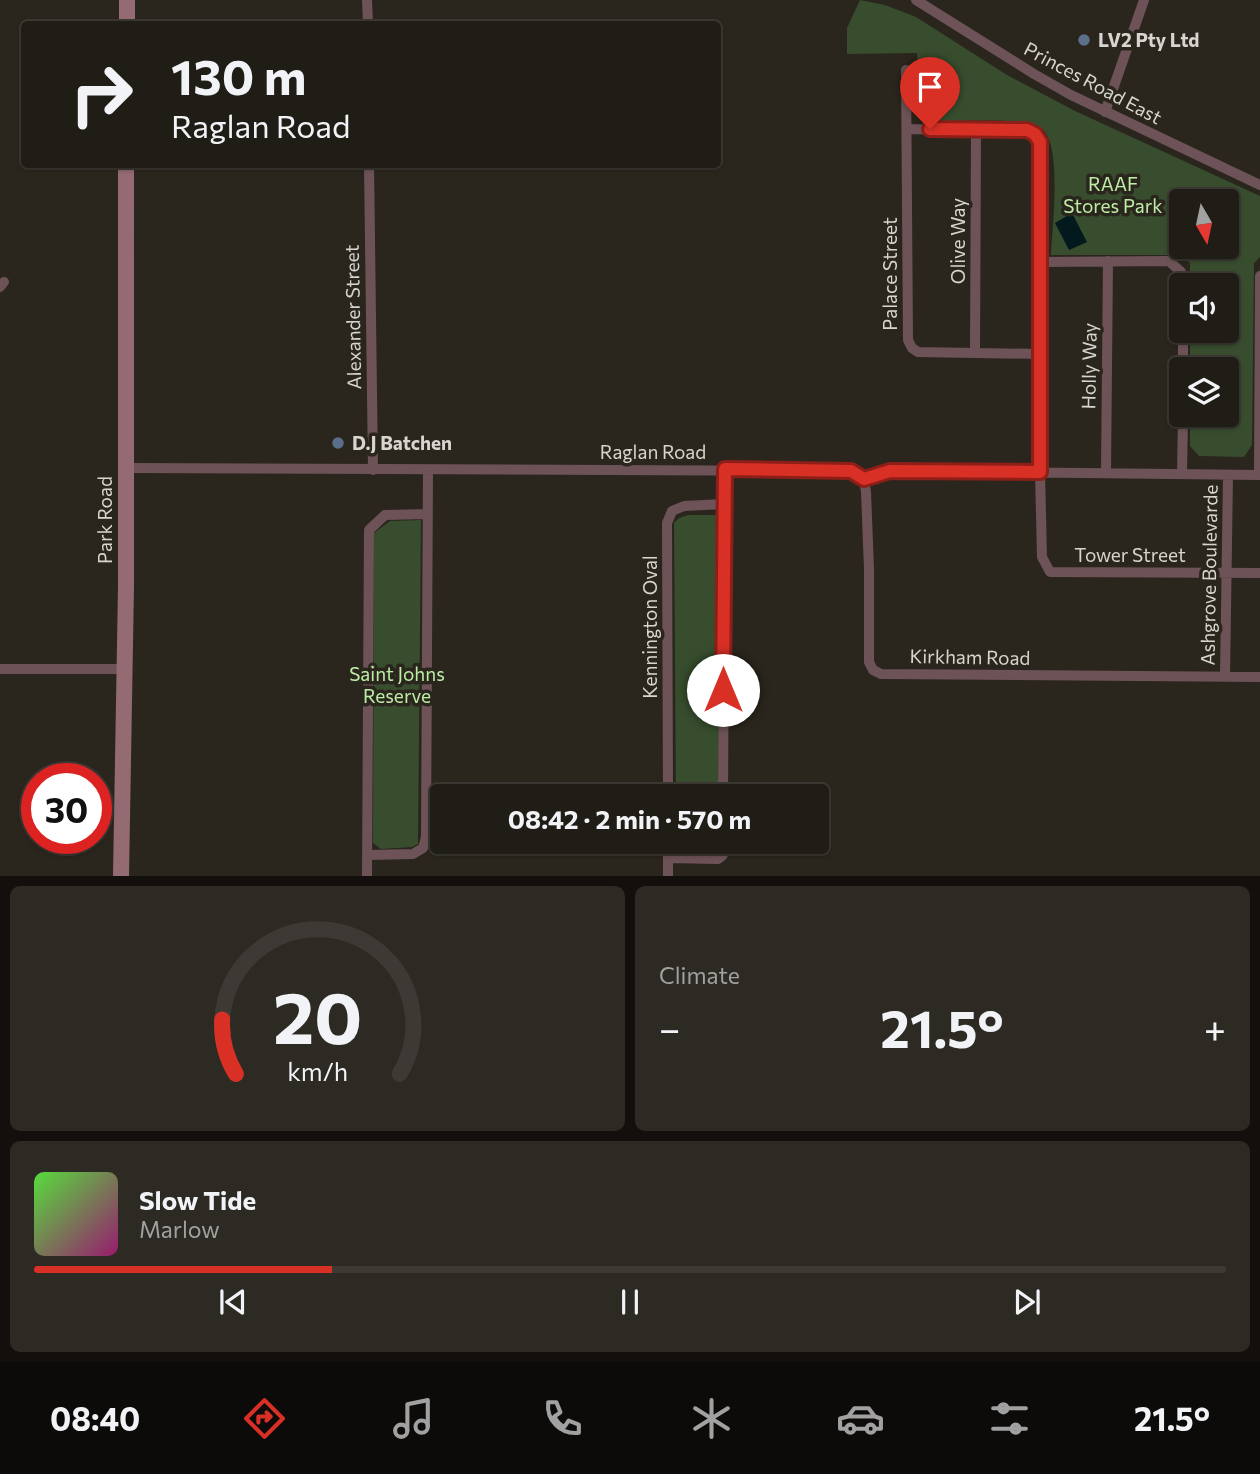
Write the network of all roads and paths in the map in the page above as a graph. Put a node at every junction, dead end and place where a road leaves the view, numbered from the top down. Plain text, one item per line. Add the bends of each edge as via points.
1 (127, 0) edge
2 (367, 0) edge
3 (916, 0) edge
4 (1144, 0) edge
5 (127, 21) edge
6 (368, 21) edge
7 (906, 70) dead end
8 (1105, 111) junction
9 (907, 129) junction
10 (976, 130) junction
11 (126, 168) edge
12 (369, 168) edge
13 (1260, 185) edge
14 (1108, 261) junction
15 (1040, 262) junction
16 (1181, 273) edge
17 (1260, 276) edge
18 (975, 353) junction
19 (1040, 354) junction
20 (1183, 427) edge
21 (126, 468) junction
22 (725, 469) junction
23 (373, 470) junction
24 (428, 471) junction
25 (1040, 472) junction
26 (1105, 472) junction
27 (1182, 474) junction
28 (1228, 475) junction
29 (1259, 475) edge
30 (864, 479) junction
31 (724, 504) junction
32 (428, 514) junction
33 (1227, 573) junction
34 (1260, 573) edge
35 (0, 668) edge
36 (124, 668) junction
37 (1225, 677) junction
38 (1260, 677) edge
39 (668, 784) edge
40 (723, 784) edge
41 (668, 854) edge
42 (723, 854) edge
43 (368, 855) junction
44 (668, 858) junction
45 (121, 876) edge
46 (367, 876) edge
47 (668, 876) edge

1 - 5 main road
2 - 6 street
3 - 8 street, Princes Road East via 1034,74
4 - 8 street
7 - 9 street, Palace Street
8 - 13 street, Princes Road East
9 - 10 street
9 - 18 street, Palace Street via 908,340 918,352
10 - 15 street via 1027,130 1040,142
10 - 18 street, Olive Way
11 - 21 main road, Park Road
12 - 23 street, Alexander Street
14 - 15 street
14 - 16 street via 1169,261
14 - 26 street, Holly Way
15 - 19 street
17 - 29 street
18 - 19 street, Palace Street
19 - 25 street
20 - 27 street
21 - 23 street, Raglan Road
21 - 36 main road, Park Road
22 - 24 street, Raglan Road
22 - 30 street, Raglan Road via 851,471
22 - 31 street
23 - 24 street, Raglan Road
24 - 32 street
25 - 26 street, Raglan Road
25 - 30 street, Raglan Road via 890,471
25 - 33 street, Tower Street via 1042,557 1051,572
26 - 27 street, Raglan Road
27 - 28 street, Raglan Road
28 - 29 street, Raglan Road
28 - 33 street, Ashgrove Boulevarde
30 - 37 street, Kirkham Road via 869,662 873,670 881,674
31 - 39 street, Kennington Oval via 684,506 672,511 667,523
31 - 40 street
32 - 43 street via 385,515 369,530
32 - 43 street via 426,837 423,848 413,854
33 - 34 street
33 - 37 street, Ashgrove Boulevarde
35 - 36 street
36 - 45 main road, Park Road
37 - 38 street, Kirkham Road
41 - 44 street
42 - 44 street via 718,859
43 - 46 street
44 - 47 street

